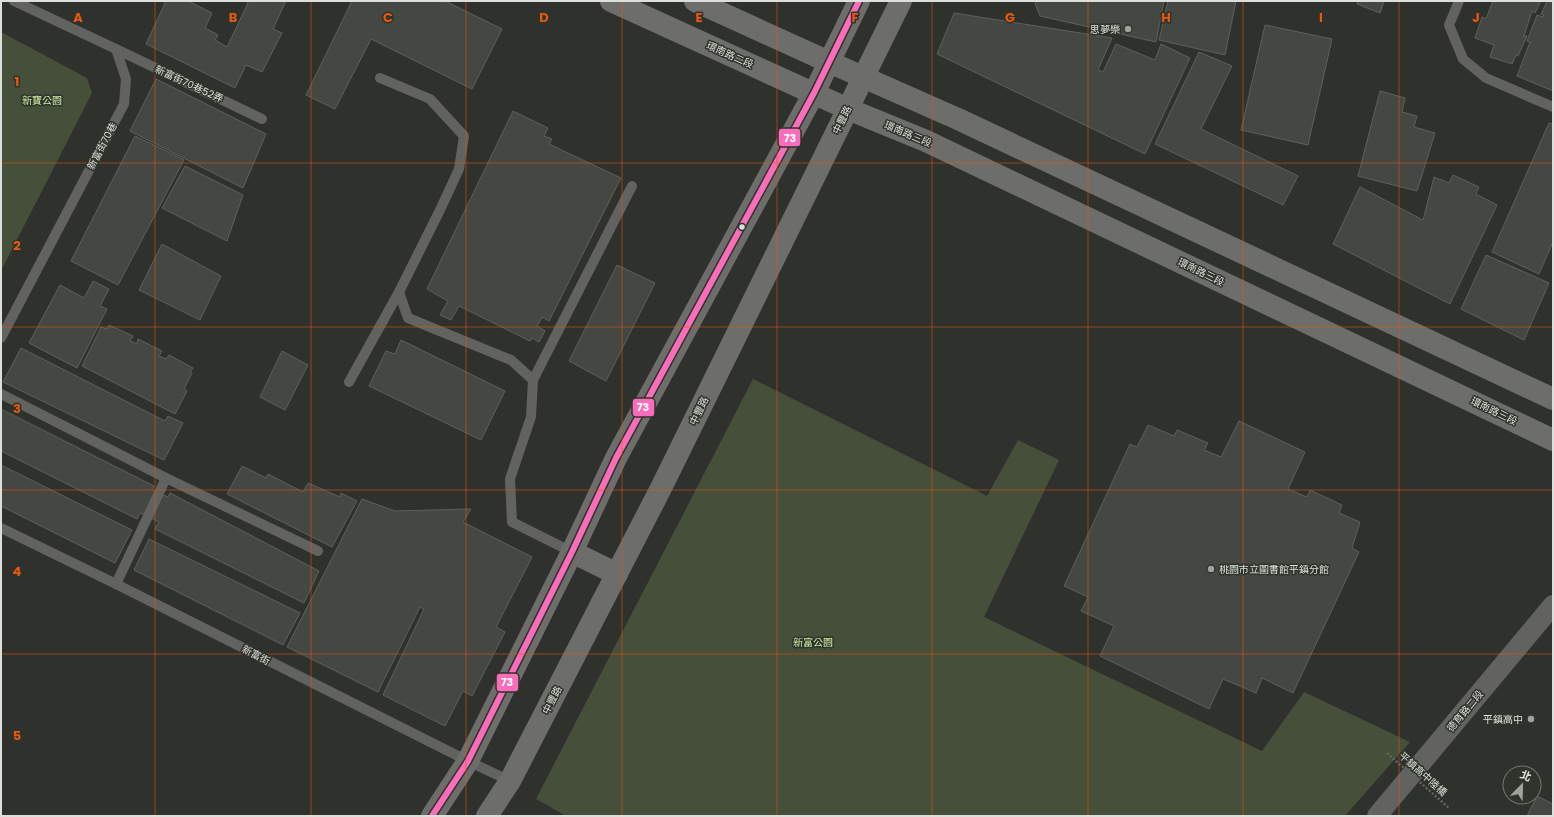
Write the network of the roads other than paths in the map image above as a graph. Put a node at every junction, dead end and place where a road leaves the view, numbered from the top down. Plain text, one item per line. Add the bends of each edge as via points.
1 (14, 1) edge
2 (611, 1) edge
3 (695, 1) edge
4 (859, 1) edge
5 (901, 1) edge
6 (1459, 1) edge
7 (116, 49) junction
8 (829, 62) junction
9 (863, 77) junction
10 (380, 78) dead end
11 (814, 93) junction
12 (1553, 107) edge
13 (848, 109) junction
14 (262, 119) dead end
15 (632, 186) dead end
16 (399, 292) junction
17 (1, 338) edge
18 (533, 380) junction
19 (349, 382) dead end
20 (1, 394) edge
21 (1553, 399) edge
22 (1553, 440) edge
23 (166, 478) junction
24 (1, 528) edge
25 (318, 551) dead end
26 (572, 552) junction
27 (617, 574) junction
28 (116, 584) junction
29 (1553, 605) edge
30 (468, 761) junction
31 (510, 781) junction
32 (432, 816) edge
33 (487, 816) edge
34 (1377, 816) edge

1 - 7 lane
2 - 11 main road, 環南路二段
3 - 8 main road
4 - 8 main road
5 - 9 main road, 中豐路
6 - 12 lane via 1449,25 1462,59 1486,78
7 - 14 lane, 新富街70巷52弄
7 - 17 lane, 新富街70巷 via 126,79 124,104
8 - 9 main road
8 - 11 main road
9 - 13 main road, 中豐路
9 - 21 main road via 958,118
10 - 16 lane via 430,99 464,136 460,169
11 - 13 main road, 環南路二段
11 - 26 main road via 616,458
13 - 22 main road, 環南路三段 via 926,141
13 - 27 main road, 中豐路
15 - 18 lane
16 - 18 lane via 408,318 511,360
16 - 19 lane
18 - 26 lane via 531,417 510,480 512,522
20 - 23 lane
23 - 25 lane
23 - 28 lane
24 - 28 lane, 新富街
26 - 27 main road
26 - 30 main road
27 - 31 main road, 中豐路
28 - 30 lane, 新富街
29 - 34 street, 德育路二段
30 - 31 lane, 新富街
30 - 32 main road
31 - 33 main road, 中豐路

